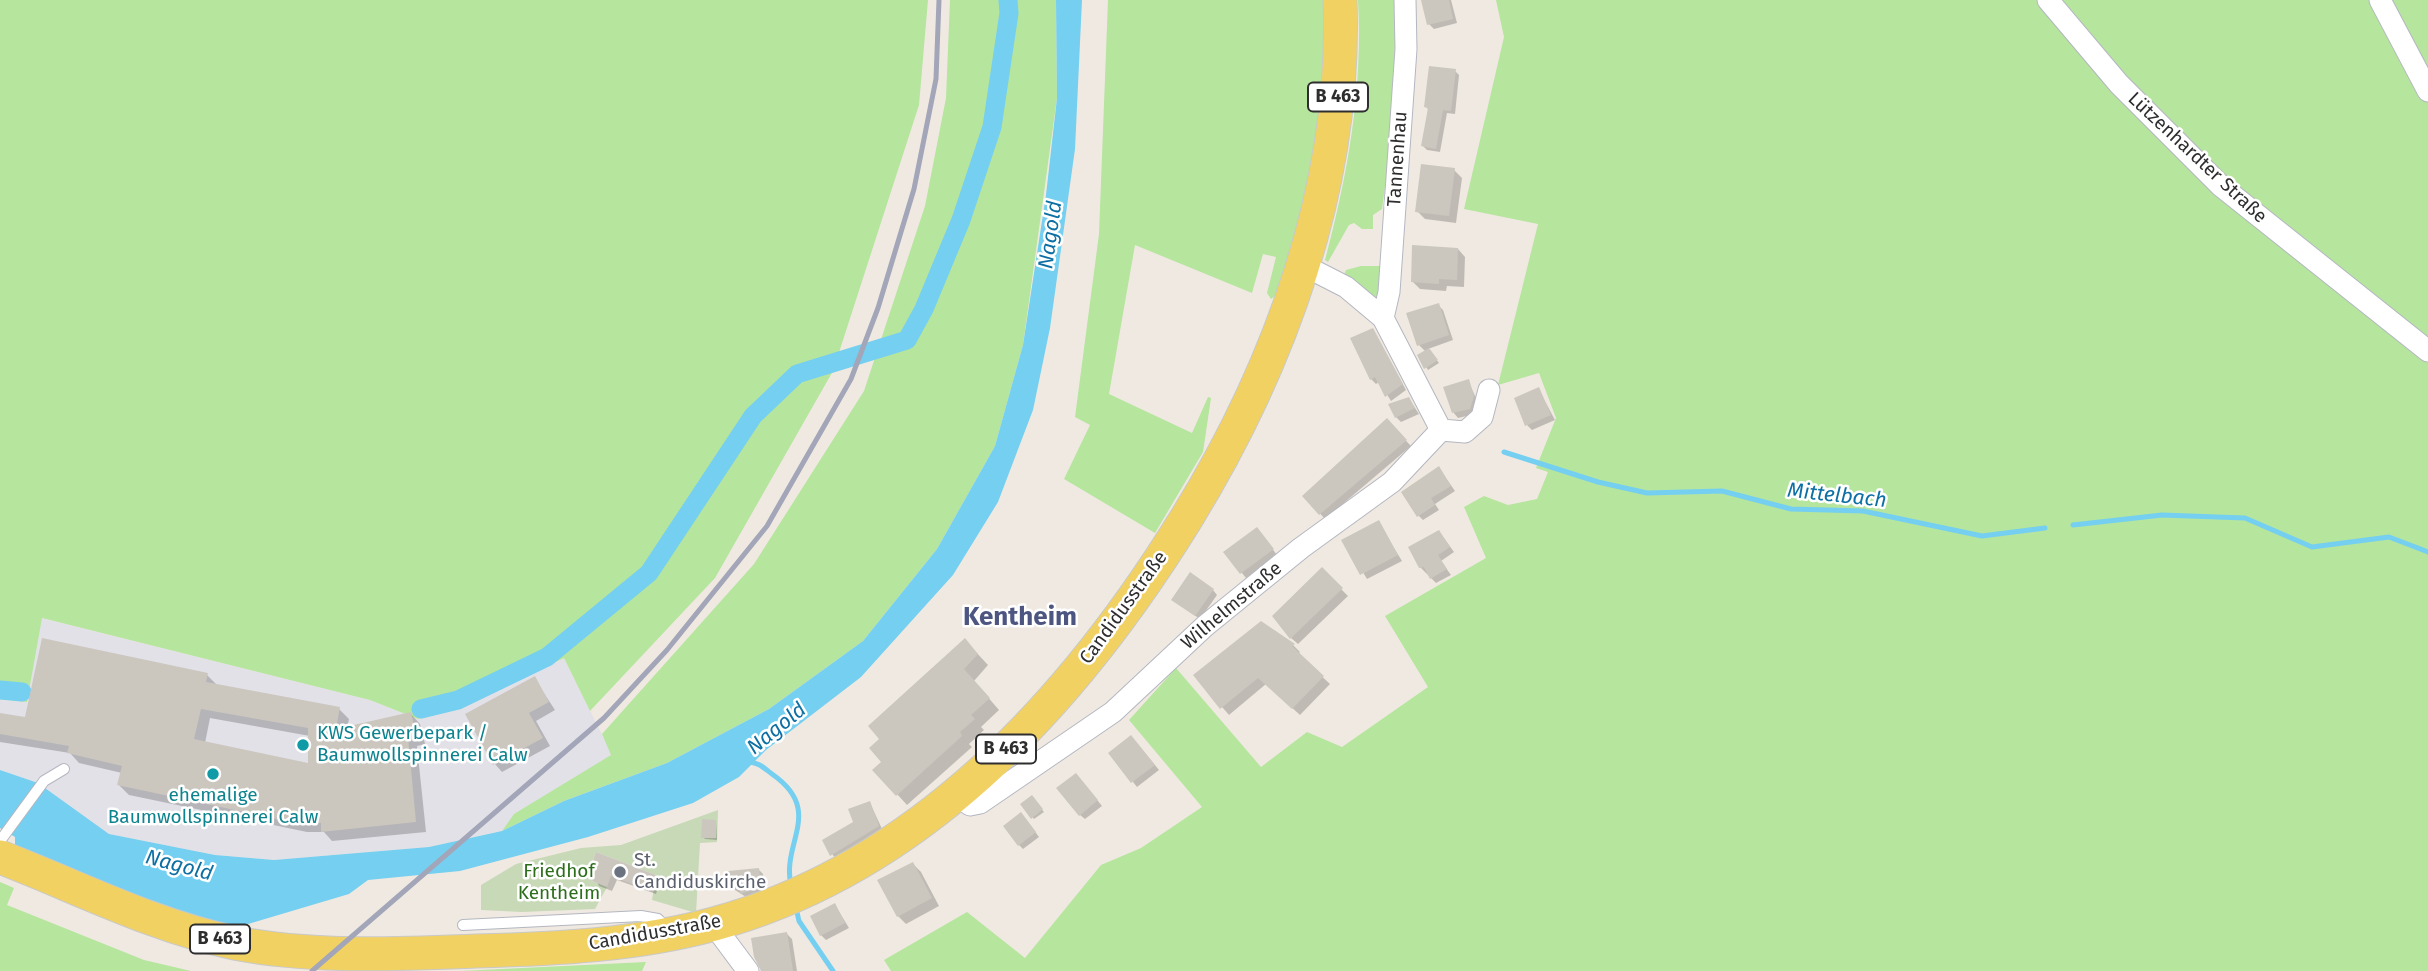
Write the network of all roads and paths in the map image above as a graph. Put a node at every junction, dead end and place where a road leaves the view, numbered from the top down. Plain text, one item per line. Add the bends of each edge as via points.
1 (1340, 0) edge
2 (1405, 0) edge
3 (2048, 0) edge
4 (2379, 0) edge
5 (2428, 91) edge
6 (1303, 265) junction
7 (1383, 318) junction
8 (2428, 351) edge
9 (1489, 390) dead end
10 (1441, 430) junction
11 (64, 769) dead end
12 (956, 795) junction
13 (1, 845) edge
14 (713, 924) junction
15 (463, 925) dead end
16 (673, 933) junction
17 (748, 971) edge

1 - 6 main road, Candidusstraße / B 463 via 1333,138
2 - 7 street, Tannenhau via 1404,76 1389,292
3 - 8 street, Lützenhardter Straße via 2119,84 2221,186
4 - 5 street
6 - 7 street via 1346,287
6 - 12 main road, Candidusstraße / B 463 via 1256,388 1163,556 1112,629 1054,699
7 - 10 street
9 - 10 street via 1482,418 1465,432
10 - 12 street, Wilhelmstraße via 1392,482 1205,626 1113,712 980,803 970,805
11 - 13 lane via 44,781
12 - 14 main road, Candidusstraße / B 463 via 894,842 790,897
13 - 16 main road, Candidusstraße / B 463 via 154,920 266,948 382,953 522,950 589,946
14 - 16 main road, Candidusstraße / B 463
14 - 17 street
15 - 16 lane via 641,916 658,919

